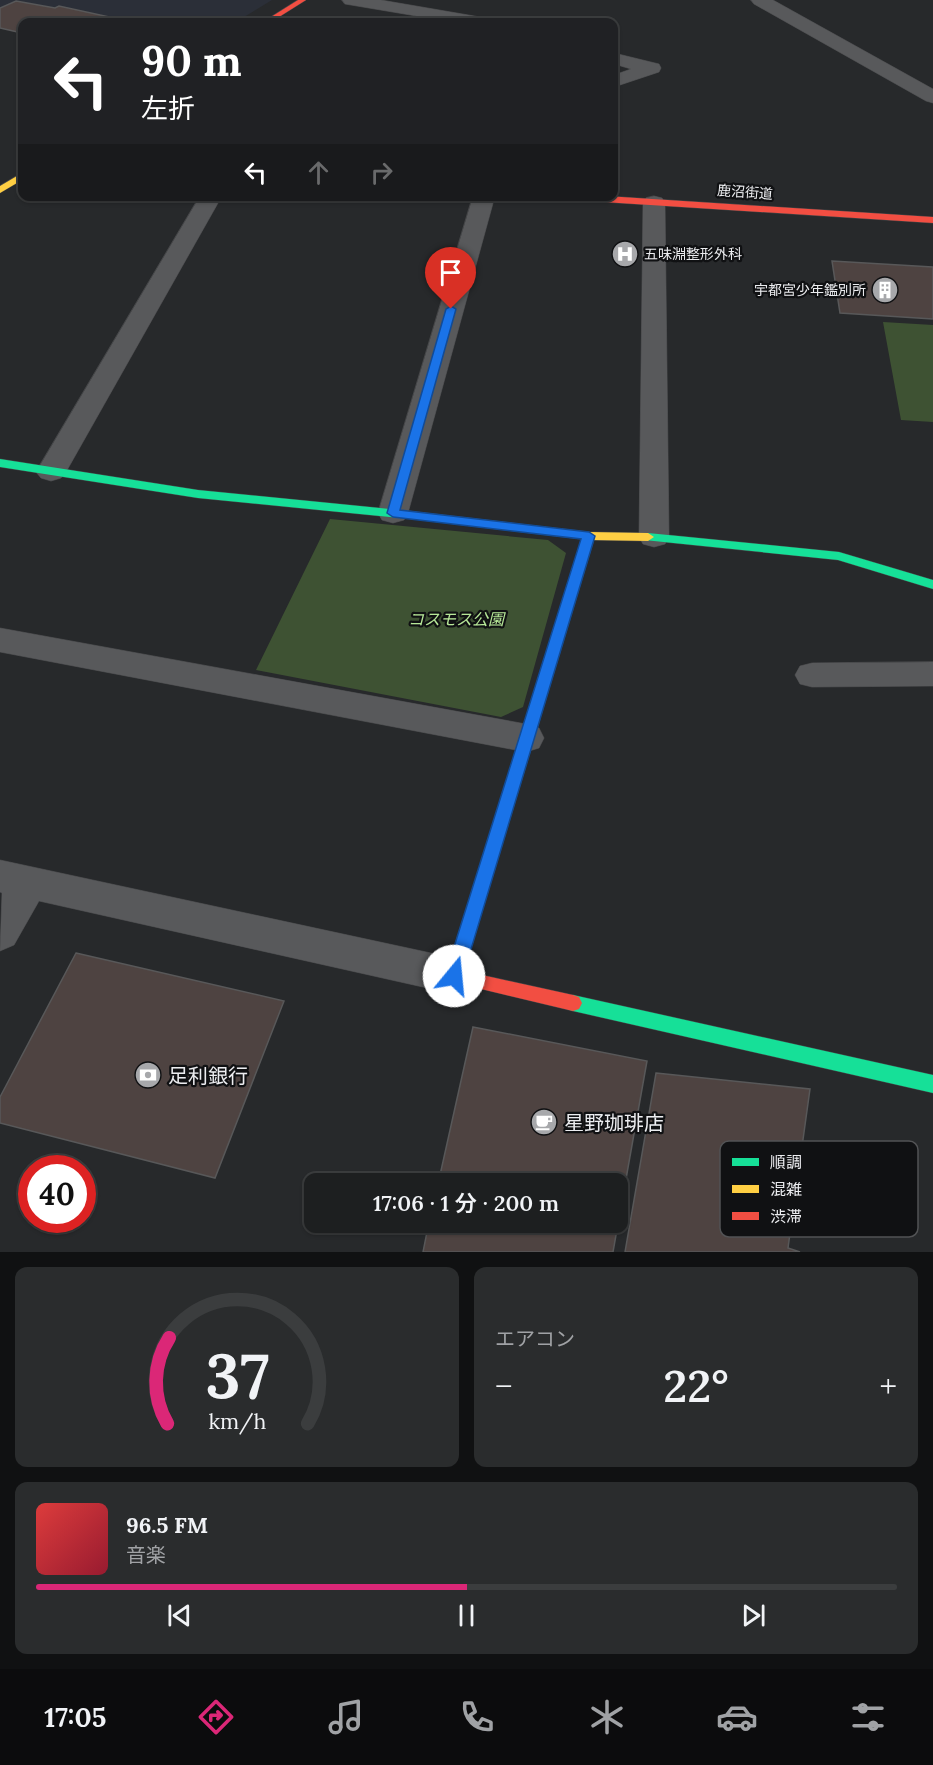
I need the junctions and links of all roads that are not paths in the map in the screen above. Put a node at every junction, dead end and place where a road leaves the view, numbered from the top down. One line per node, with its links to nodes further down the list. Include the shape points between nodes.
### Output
1 (303, 0): 4 (street)
2 (351, 0): 5 (street)
3 (760, 0): 8 (street)
4 (274, 18)
5 (457, 18)
6 (618, 60): 7 (street, via 652,68)
7 (618, 80)
8 (933, 97)
9 (18, 179): 10 (street)
10 (0, 190)
11 (618, 200): 14 (street, 鹿沼街道)
12 (208, 201): 17 (street)
13 (482, 201): 18 (street)
14 (654, 203): 15 (street, 鹿沼街道); 20 (street)
15 (933, 220)
16 (0, 463): 17 (street)
17 (51, 472): 18 (street, via 198,494)
18 (393, 513): 19 (street)
19 (589, 536): 20 (street); 25 (street)
20 (654, 537): 21 (street, via 839,556)
21 (933, 585)
22 (0, 640): 25 (street)
23 (933, 674): 24 (street)
24 (812, 675)
25 (526, 738): 28 (street)
26 (15, 879): 27 (street); 28 (street)
27 (0, 933)
28 (454, 976): 29 (street)
29 (933, 1084)

